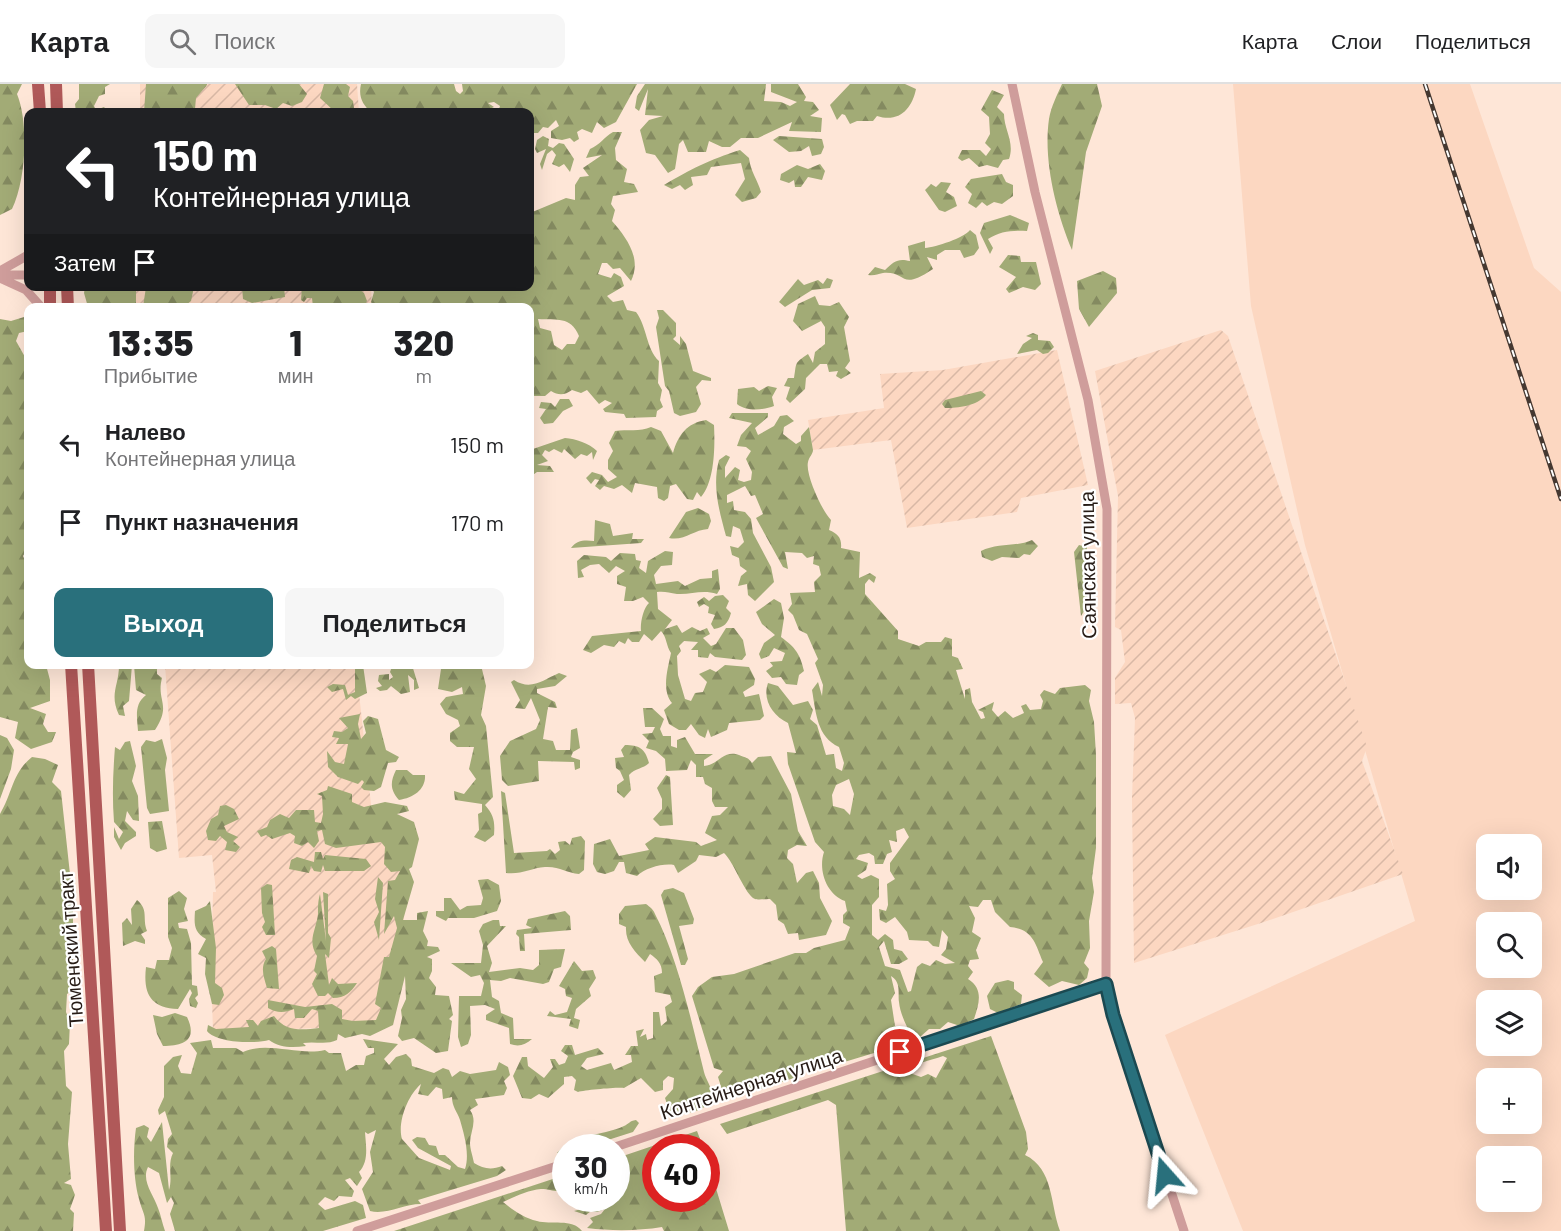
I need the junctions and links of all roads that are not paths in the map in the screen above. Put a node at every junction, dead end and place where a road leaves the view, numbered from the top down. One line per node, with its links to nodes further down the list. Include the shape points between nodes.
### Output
1 (38, 84): 4 (main road)
2 (56, 84): 5 (main road)
3 (1012, 84): 14 (street, Саянская улица, via 1088,400 1107,509)
4 (40, 108)
5 (57, 108)
6 (24, 258): 7 (street)
7 (0, 275): 8 (street); 9 (street)
8 (24, 275)
9 (24, 289)
10 (27, 291): 11 (street)
11 (38, 303)
12 (71, 669): 17 (main road, Тюменский тракт)
13 (88, 669): 18 (main road, Тюменский тракт)
14 (1106, 984): 15 (street, Контейнерная улица); 20 (street, Саянская улица)
15 (630, 1142)
16 (552, 1168): 19 (street)
17 (106, 1231)
18 (120, 1231)
19 (357, 1231)
20 (1184, 1231)

